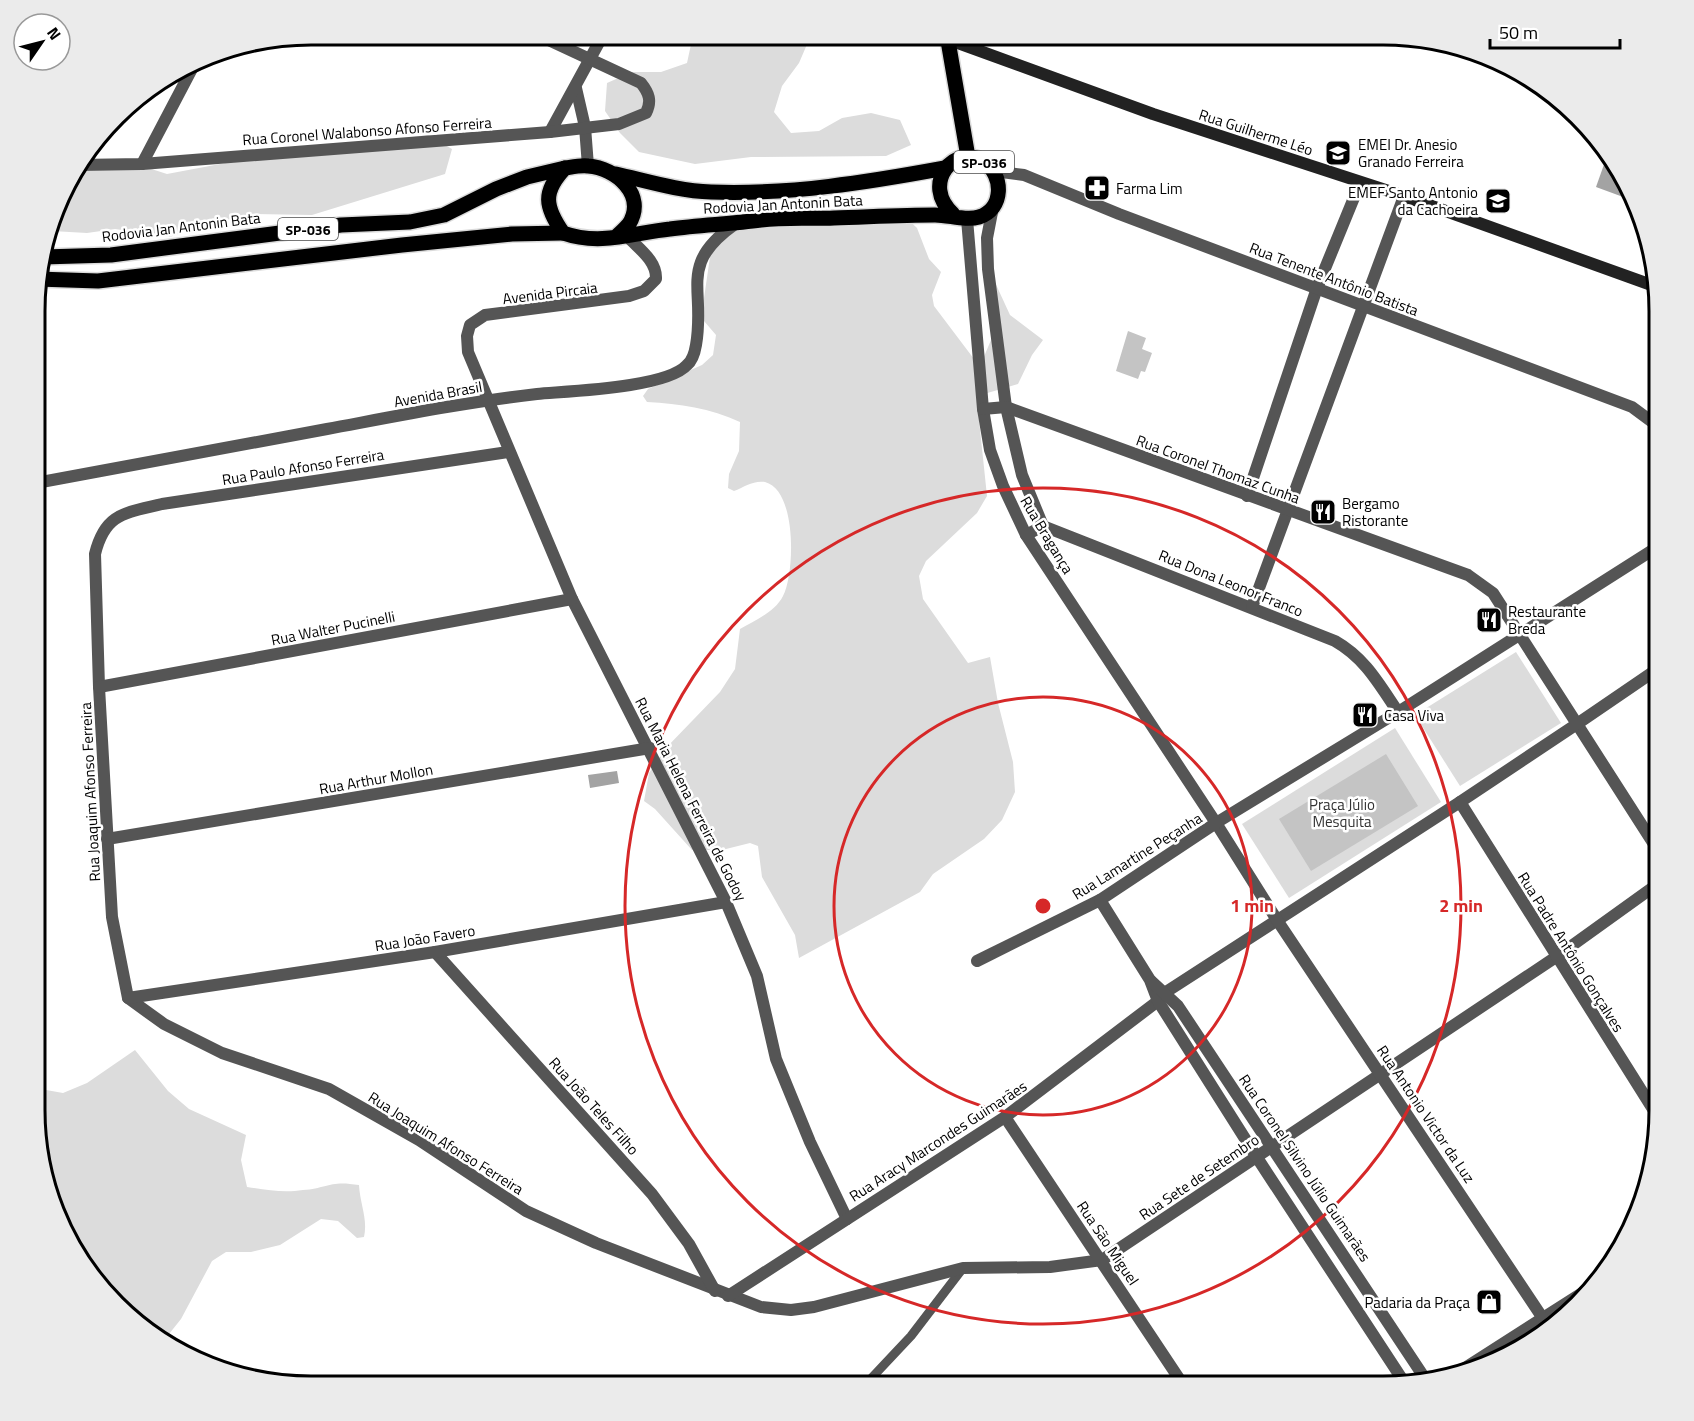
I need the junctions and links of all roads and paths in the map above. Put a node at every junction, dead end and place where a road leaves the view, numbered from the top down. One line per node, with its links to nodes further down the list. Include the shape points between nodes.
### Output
1 (559, 45): 5 (street)
2 (598, 45): 5 (street)
3 (948, 45): 10 (main road, SP-036)
4 (968, 45): 18 (main road, Rua Guilherme Léo / SP-036, via 1153,114)
5 (591, 60): 7 (street); 8 (street, Rua Coronel Walabonso Afonso Ferreira, via 640,83 650,97 650,105 639,118)
6 (189, 74): 11 (street)
7 (576, 88): 8 (street); 9 (street)
8 (585, 127): 9 (street, Rua Coronel Walabonso Afonso Ferreira); 13 (street)
9 (550, 132): 11 (street, Rua Coronel Walabonso Afonso Ferreira)
10 (968, 157): 15 (main road, SP-036); 16 (main road, SP-036, via 983,161)
11 (142, 164): 12 (street, Rua Coronel Walabonso Afonso Ferreira)
12 (89, 165)
13 (588, 166): 14 (main road, SP-036); 17 (main road, SP-036)
14 (565, 168): 23 (main road, via 550,186 548,198); 25 (main road, Rodovia Jan Antonin Bata / SP-036, via 496,189 444,215 410,222 341,225 111,255)
15 (945, 168): 17 (main road, Rodovia Jan Antonin Bata / SP-036, via 870,182 741,192 677,188); 21 (main road, SP-036, via 939,180 939,193 943,206)
16 (994, 171): 20 (main road, SP-036, via 999,196); 28 (street, Rua Tenente Antônio Batista, via 1024,175)
17 (611, 172): 24 (main road, via 626,183 634,204)
18 (1360, 183): 19 (main road, Rua Guilherme Léo / SP-036); 28 (street)
19 (1404, 196): 27 (main road, Rua Guilherme Léo / SP-036); 29 (street)
20 (993, 207): 21 (main road, SP-036, via 982,216); 31 (street, Rua Bragança, via 987,238 988,269)
21 (960, 217): 22 (main road, Rodovia Jan Antonin Bata / SP-036, via 763,220); 32 (street, Rua Bragança)
22 (735, 224): 24 (main road, Rodovia Jan Antonin Bata / SP-036); 30 (street, Avenida Brasil, via 712,243 700,262 696,290 698,331 688,365 670,375 629,385)
23 (562, 233): 24 (main road, SP-036, via 597,240); 26 (main road, SP-036, via 402,244 98,282)
24 (622, 237): 30 (street, Avenida Pircaia, via 657,272 657,279 644,291 599,302 485,315 470,325 468,352)
25 (51, 257)
26 (47, 279)
27 (1647, 284)
28 (1317, 288): 29 (street, Rua Tenente Antônio Batista); 36 (street)
29 (1361, 306): 33 (street, Rua Tenente Antônio Batista, via 1632,407); 37 (street)
30 (486, 400): 34 (street, Rua Maria Helena Ferreira de Godoy); 35 (street, Avenida Brasil)
31 (1006, 407): 32 (street, Rua Coronel Thomaz Cunha); 36 (street, Rua Coronel Thomaz Cunha); 39 (street, Rua Bragança, via 1022,475)
32 (983, 409): 40 (street, Rua Bragança, via 999,477)
33 (1649, 420)
34 (508, 452): 38 (street, Rua Paulo Afonso Ferreira, via 162,504 114,518); 42 (street, Rua Maria Helena Ferreira de Godoy)
35 (45, 481)
36 (1247, 496): 37 (street, Rua Coronel Thomaz Cunha)
37 (1289, 509): 43 (street); 44 (street, Rua Coronel Thomaz Cunha, via 1468,575 1493,593)
38 (106, 526): 46 (street, Rua Joaquim Afonso Ferreira, via 95,554)
39 (1043, 526): 40 (street); 43 (street, Rua Dona Leonor Franco)
40 (1026, 535): 51 (street, Rua Bragança)
41 (1649, 552): 44 (street)
42 (572, 599): 46 (street, Rua Walter Pucinelli); 49 (street, Rua Maria Helena Ferreira de Godoy)
43 (1252, 607): 47 (street, Rua Dona Leonor Franco, via 1354,652)
44 (1521, 633): 47 (street); 48 (street, Rua Coronel Thomaz Cunha)
45 (1649, 675): 48 (street)
46 (99, 687): 53 (street, Rua Joaquim Afonso Ferreira)
47 (1398, 712): 51 (street)
48 (1576, 724): 50 (street); 52 (street, Rua Coronel Thomaz Cunha)
49 (650, 748): 53 (street, Rua Arthur Mollon); 56 (street, Rua Maria Helena Ferreira de Godoy)
50 (1460, 802): 57 (street); 59 (street, Rua Padre Antônio Gonçalves)
51 (1216, 823): 55 (street, Rua Lamartine Peçanha); 57 (street)
52 (1649, 837)
53 (107, 839): 62 (street, Rua Joaquim Afonso Ferreira, via 112,917)
54 (1649, 890): 59 (street, Rua Sete de Setembro)
55 (1100, 900): 60 (street, Rua Lamartine Peçanha); 61 (street, Rua Coronel Silvino Júlio Guimarães)
56 (726, 902): 58 (street, Rua João Favero); 68 (street, Rua Maria Helena Ferreira de Godoy, via 757,976 776,1059)
57 (1277, 920): 61 (street, Rua Aracy Marcondes Guimarães); 63 (street, Rua Antonio Victor da Luz)
58 (435, 952): 62 (street, Rua João Favero); 71 (street, Rua João Teles Filho, via 652,1194 690,1244)
59 (1556, 957): 63 (street, Rua Sete de Setembro); 64 (street, Rua Padre Antônio Gonçalves)
60 (977, 961)
61 (1162, 997): 65 (street, Rua Aracy Marcondes Guimarães); 66 (street, Rua Coronel Silvino Júlio Guimarães); 67 (street, Rua Coronel Silvino Júlio Guimarães)
62 (128, 998): 71 (street, Rua Joaquim Afonso Ferreira, via 164,1024 213,1049 329,1089 419,1140 526,1211)
63 (1381, 1073): 66 (street, Rua Sete de Setembro); 73 (street, Rua Antonio Victor da Luz)
64 (1649, 1103)
65 (1005, 1117): 68 (street, Rua Aracy Marcondes Guimarães); 69 (street, Rua São Miguel)
66 (1273, 1145): 67 (street, Rua Sete de Setembro); 76 (street, Rua Coronel Silvino Júlio Guimarães)
67 (1256, 1156): 69 (street, Rua Sete de Setembro); 77 (street, Rua Coronel Silvino Júlio Guimarães)
68 (847, 1219): 72 (street, Rua Aracy Marcondes Guimarães)
69 (1102, 1260): 70 (street, Rua Sete de Setembro, via 1050,1267); 79 (street, Rua São Miguel)
70 (963, 1268): 72 (street, Rua Sete de Setembro, via 790,1310 761,1307); 78 (lane, via 911,1336)
71 (715, 1291): 72 (street, Rua Joaquim Afonso Ferreira)
72 (728, 1296)
73 (1545, 1321)
74 (1534, 1329): 75 (street)
75 (1492, 1353)
76 (1422, 1373)
77 (1399, 1375)
78 (873, 1376)
79 (1177, 1376)

